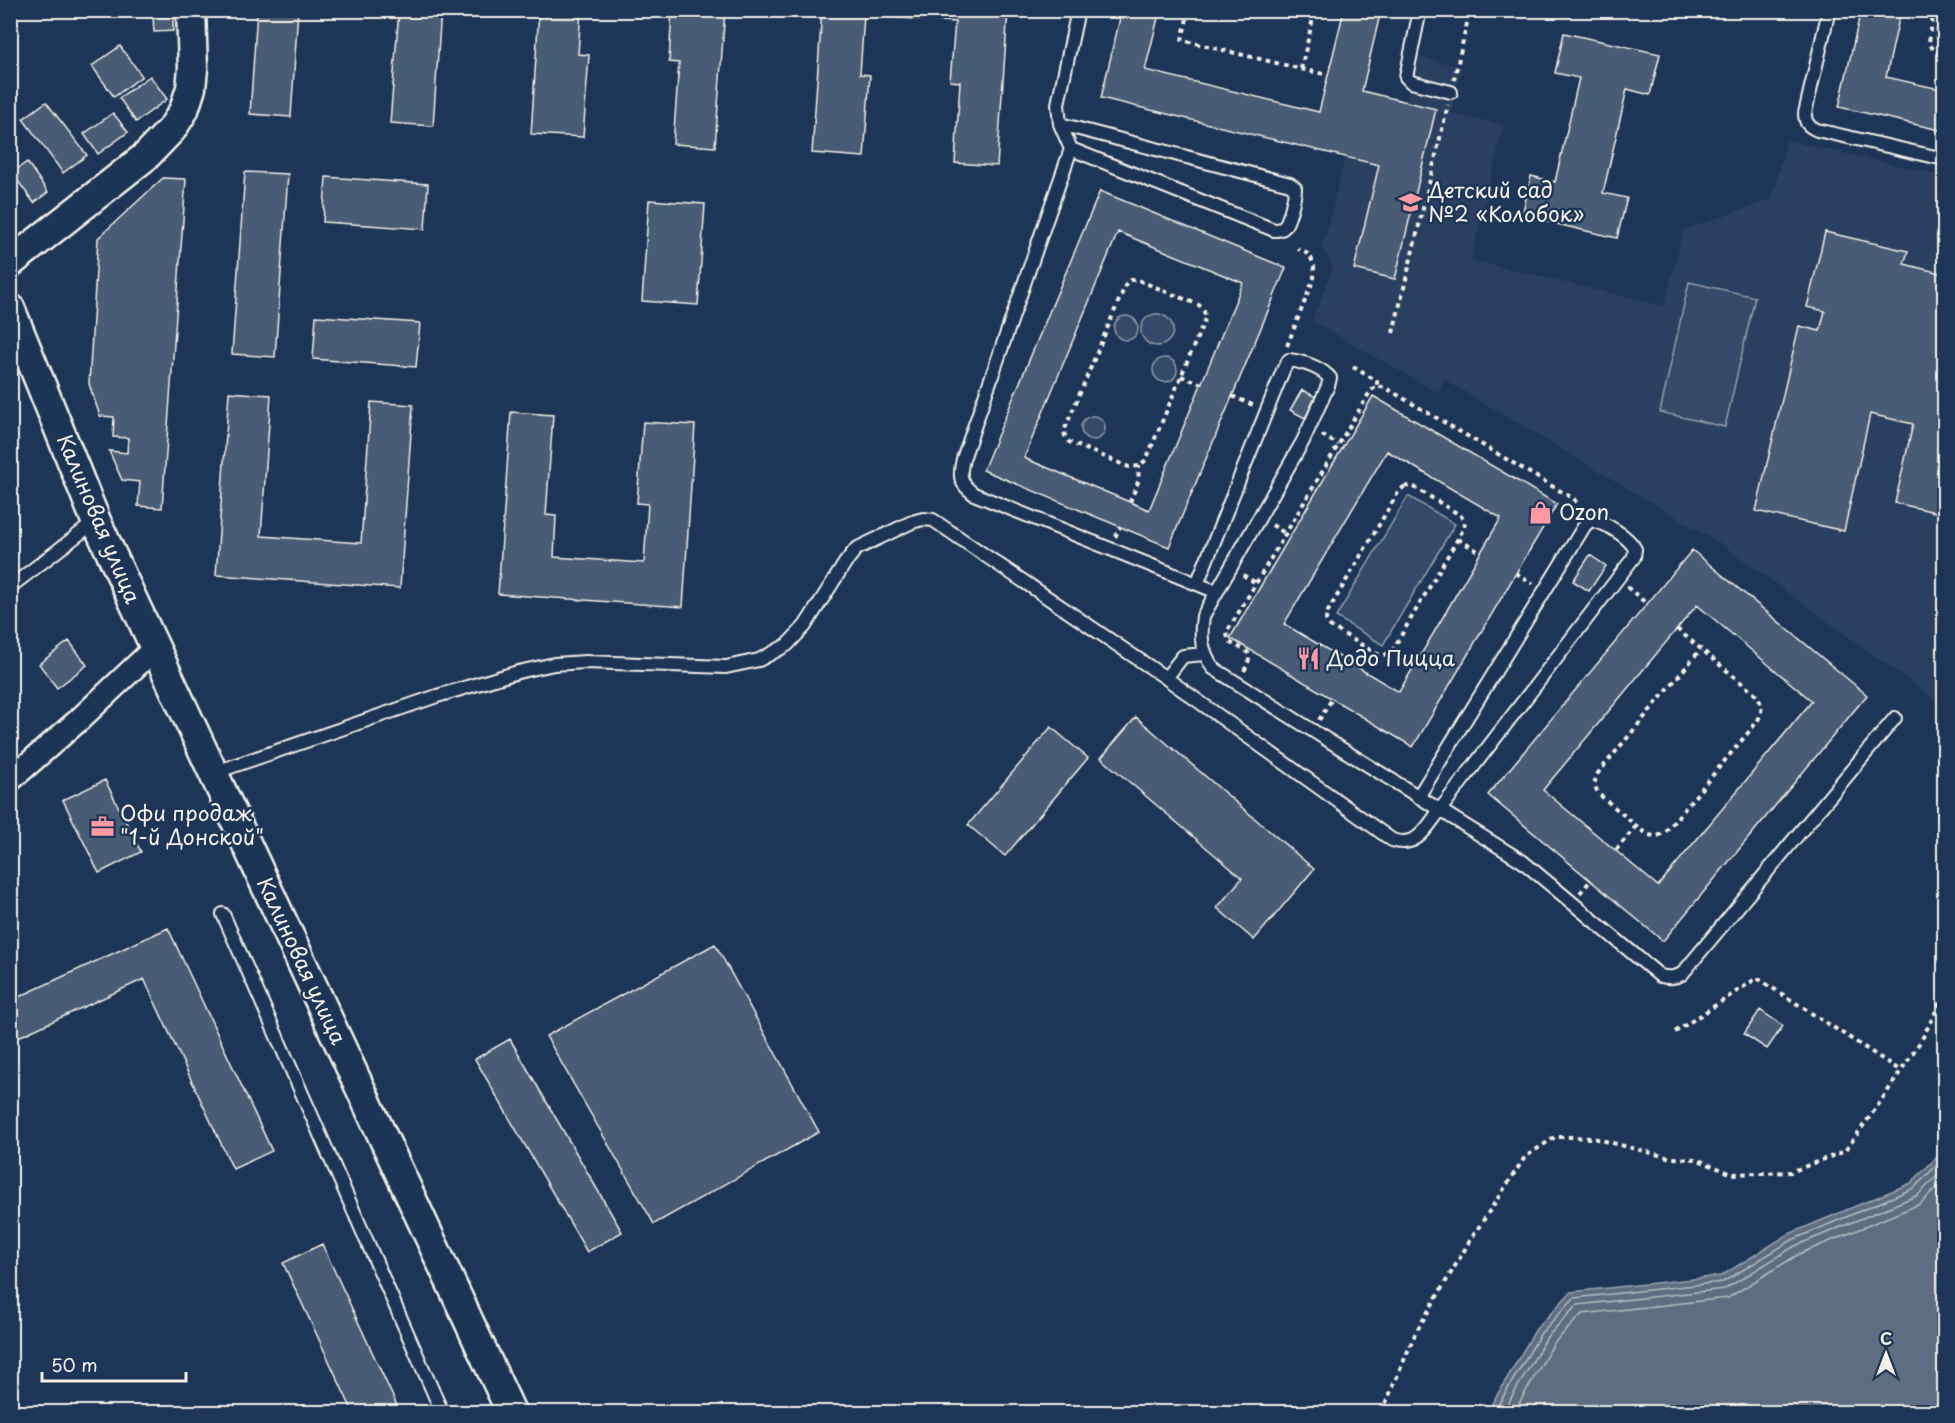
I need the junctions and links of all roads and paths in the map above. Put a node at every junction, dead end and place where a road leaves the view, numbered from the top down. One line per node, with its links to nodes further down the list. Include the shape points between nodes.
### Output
1 (191, 10): 21 (street, via 191,88 172,129 146,156)
2 (1078, 10): 17 (lane, via 1058,104)
3 (1189, 10): 14 (path, via 1182,40)
4 (1315, 10): 14 (path)
5 (1420, 10): 16 (lane, via 1406,77 1411,82)
6 (1437, 10): 7 (lane)
7 (1451, 10)
8 (1470, 10): 16 (path)
9 (1829, 10): 19 (lane, via 1805,113 1809,126)
10 (1922, 10): 12 (path)
11 (1941, 10): 12 (path)
12 (1934, 12): 13 (path, via 1929,42 1934,51)
13 (1944, 55)
14 (1301, 69): 15 (path)
15 (1328, 75)
16 (1451, 92): 23 (path)
17 (1060, 124): 18 (lane); 18 (lane, via 1290,184 1295,195 1286,226 1274,230)
18 (1071, 149): 45 (lane, via 963,459 961,480 974,494)
19 (1944, 159)
20 (1298, 249): 24 (path, via 1310,255 1314,278 1285,350)
21 (10, 263)
22 (10, 308): 36 (street, Калиновая улица)
23 (1393, 333)
24 (1289, 360): 30 (lane); 48 (lane, via 1324,372 1330,378 1328,386 1303,441)
25 (1353, 366): 28 (path, via 1377,381)
26 (1181, 375): 27 (path); 33 (path, via 1146,460); 33 (path, via 1204,319 1204,310 1138,280 1130,280 1064,430 1069,442 1129,467)
27 (1202, 384)
28 (1377, 386): 32 (path); 35 (path)
29 (1232, 396): 30 (path)
30 (1266, 411): 45 (lane)
31 (1321, 435): 32 (path)
32 (1338, 445): 38 (path)
33 (1139, 466): 34 (path)
34 (1130, 502)
35 (1577, 504)
36 (96, 521): 47 (lane); 52 (street, Калиновая улица)
37 (1272, 525): 38 (path)
38 (1286, 534): 44 (path)
39 (1458, 539): 40 (path); 51 (path, via 1392,651 1377,654); 51 (path, via 1465,521 1460,514 1414,488 1405,486 1399,491 1327,613 1330,626)
40 (1481, 553)
41 (1516, 573): 46 (path)
42 (1243, 575): 44 (path)
43 (1617, 579): 49 (path); 63 (lane, via 1634,557 1635,549 1601,522 1591,520); 64 (lane)
44 (1256, 583): 56 (path, via 1227,632 1229,641 1251,656)
45 (1197, 584): 48 (lane)
46 (1534, 584)
47 (10, 588)
48 (1217, 592): 54 (lane, via 1203,616)
49 (1647, 604)
50 (1677, 629): 53 (path)
51 (1363, 645): 55 (path)
52 (155, 648): 61 (street, Калиновая улица); 62 (street)
53 (1701, 649): 65 (path, via 1594,781 1600,795); 65 (path, via 1756,695 1762,704 1762,714 1661,836 1653,837)
54 (1204, 654): 57 (lane, via 1183,656); 60 (lane, via 1213,668)
55 (1352, 664)
56 (1243, 672)
57 (1166, 678): 61 (lane, via 942,525 923,519 856,549 805,626 787,645 759,660 726,667 554,663 437,696); 64 (lane, via 1392,840 1412,842 1420,837)
58 (1332, 699): 60 (path)
59 (1895, 718): 64 (lane, via 1682,974 1675,977 1660,976 1522,861)
60 (1313, 731): 63 (lane)
61 (213, 773): 72 (street, Калиновая улица)
62 (10, 780)
63 (1418, 797): 64 (lane)
64 (1440, 810)
65 (1636, 826): 66 (path)
66 (1616, 850)
67 (223, 914): 71 (lane)
68 (1944, 995): 70 (path)
69 (1675, 1032): 70 (path, via 1757,978)
70 (1901, 1071): 73 (path, via 1845,1151 1791,1172 1732,1174 1696,1159 1671,1158 1593,1138 1555,1137 1525,1157 1471,1239 1416,1332)
71 (442, 1413)
72 (511, 1413)
73 (1382, 1413)

